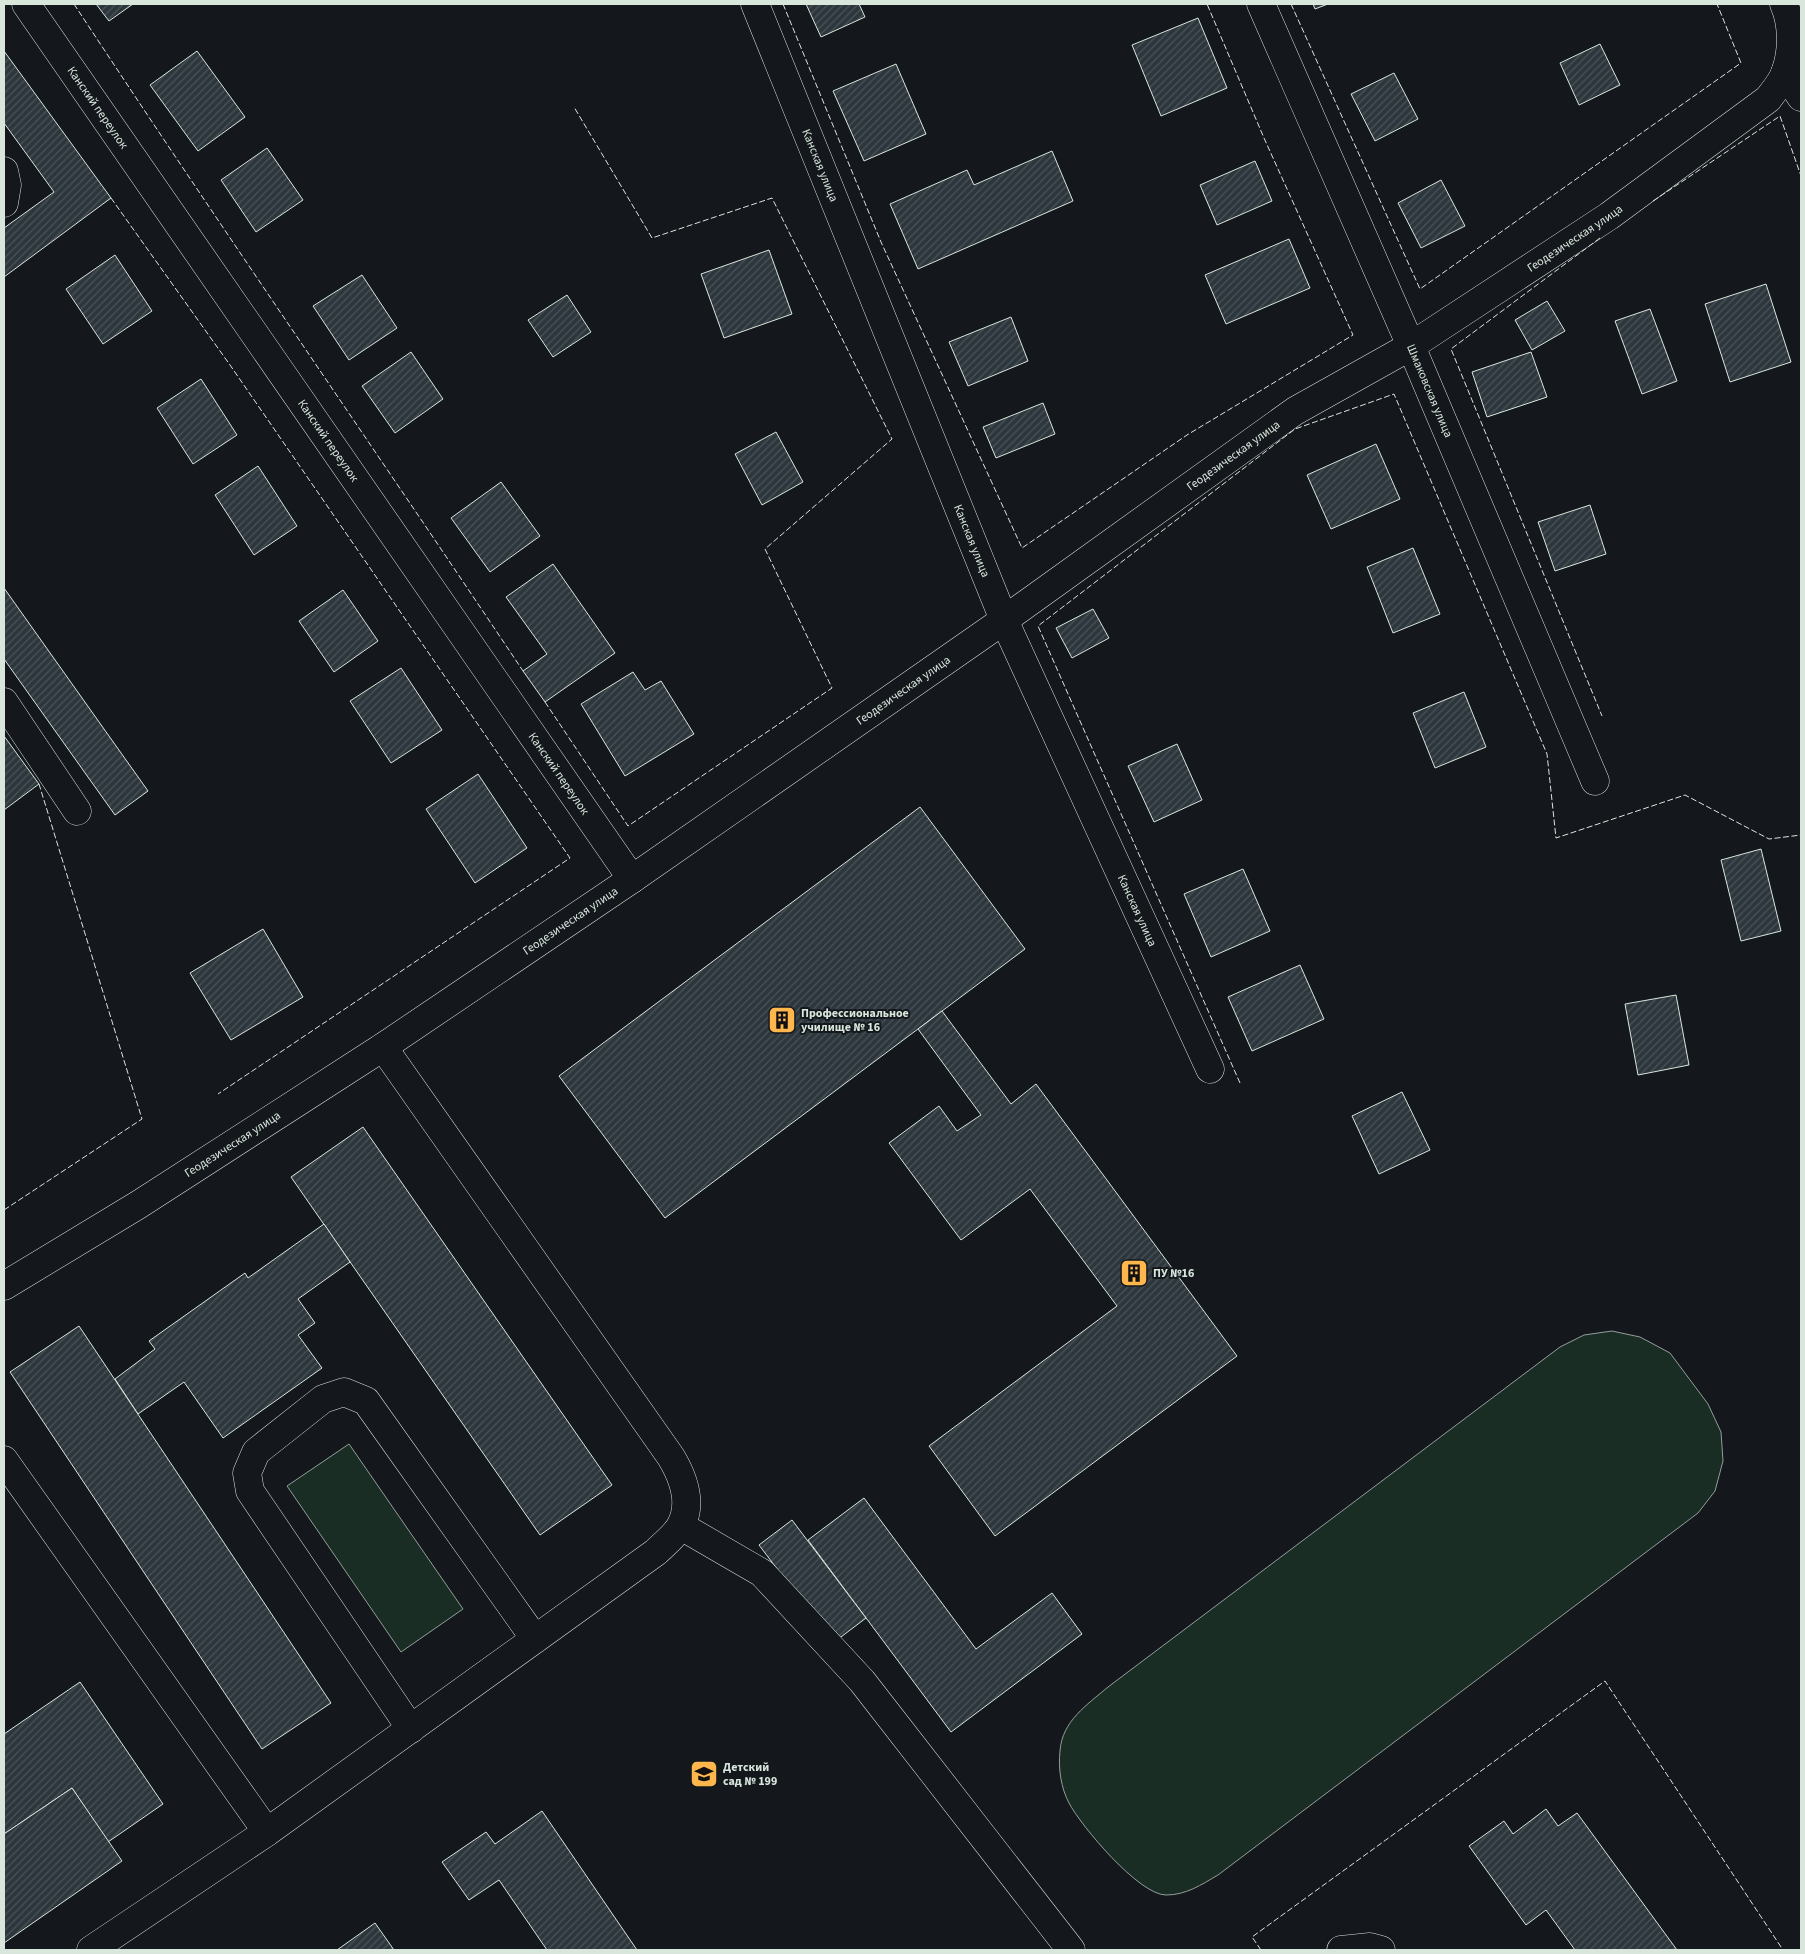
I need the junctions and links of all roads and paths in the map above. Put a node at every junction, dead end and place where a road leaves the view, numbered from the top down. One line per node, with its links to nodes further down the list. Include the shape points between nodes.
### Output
1 (26, 4): 14 (street, Канский переулок)
2 (755, 4): 10 (street, Канская улица)
3 (1260, 4): 9 (street, Шмаковская улица)
4 (1784, 4): 5 (street, via 1790,16 1790,48)
5 (1785, 73): 6 (street); 9 (street, Геодезическая улица, via 1768,99 1609,216)
6 (1801, 97)
7 (4, 171): 8 (street, via 7,185)
8 (4, 203)
9 (1411, 346): 10 (street, Геодезическая улица, via 1295,411); 12 (street, Шмаковская улица)
10 (1004, 620): 14 (street, Геодезическая улица); 16 (street, Канская улица)
11 (4, 702): 13 (street)
12 (1594, 781)
13 (77, 811)
14 (632, 878): 15 (street, Геодезическая улица)
15 (383, 1047): 17 (street, Геодезическая улица, via 138,1205); 19 (street, via 682,1475 686,1495)
16 (1210, 1069)
17 (4, 1286)
18 (4, 1460): 22 (street)
19 (681, 1526): 20 (street, via 656,1552); 24 (street, via 762,1573 862,1681)
20 (535, 1639): 21 (street); 21 (street, via 366,1401 344,1392 323,1399 256,1452 247,1473 250,1491)
21 (410, 1729): 22 (street)
22 (267, 1832): 23 (street)
23 (92, 1950)
24 (1071, 1950)
25 (1341, 1950): 26 (street, via 1370,1947)
26 (1381, 1950)

